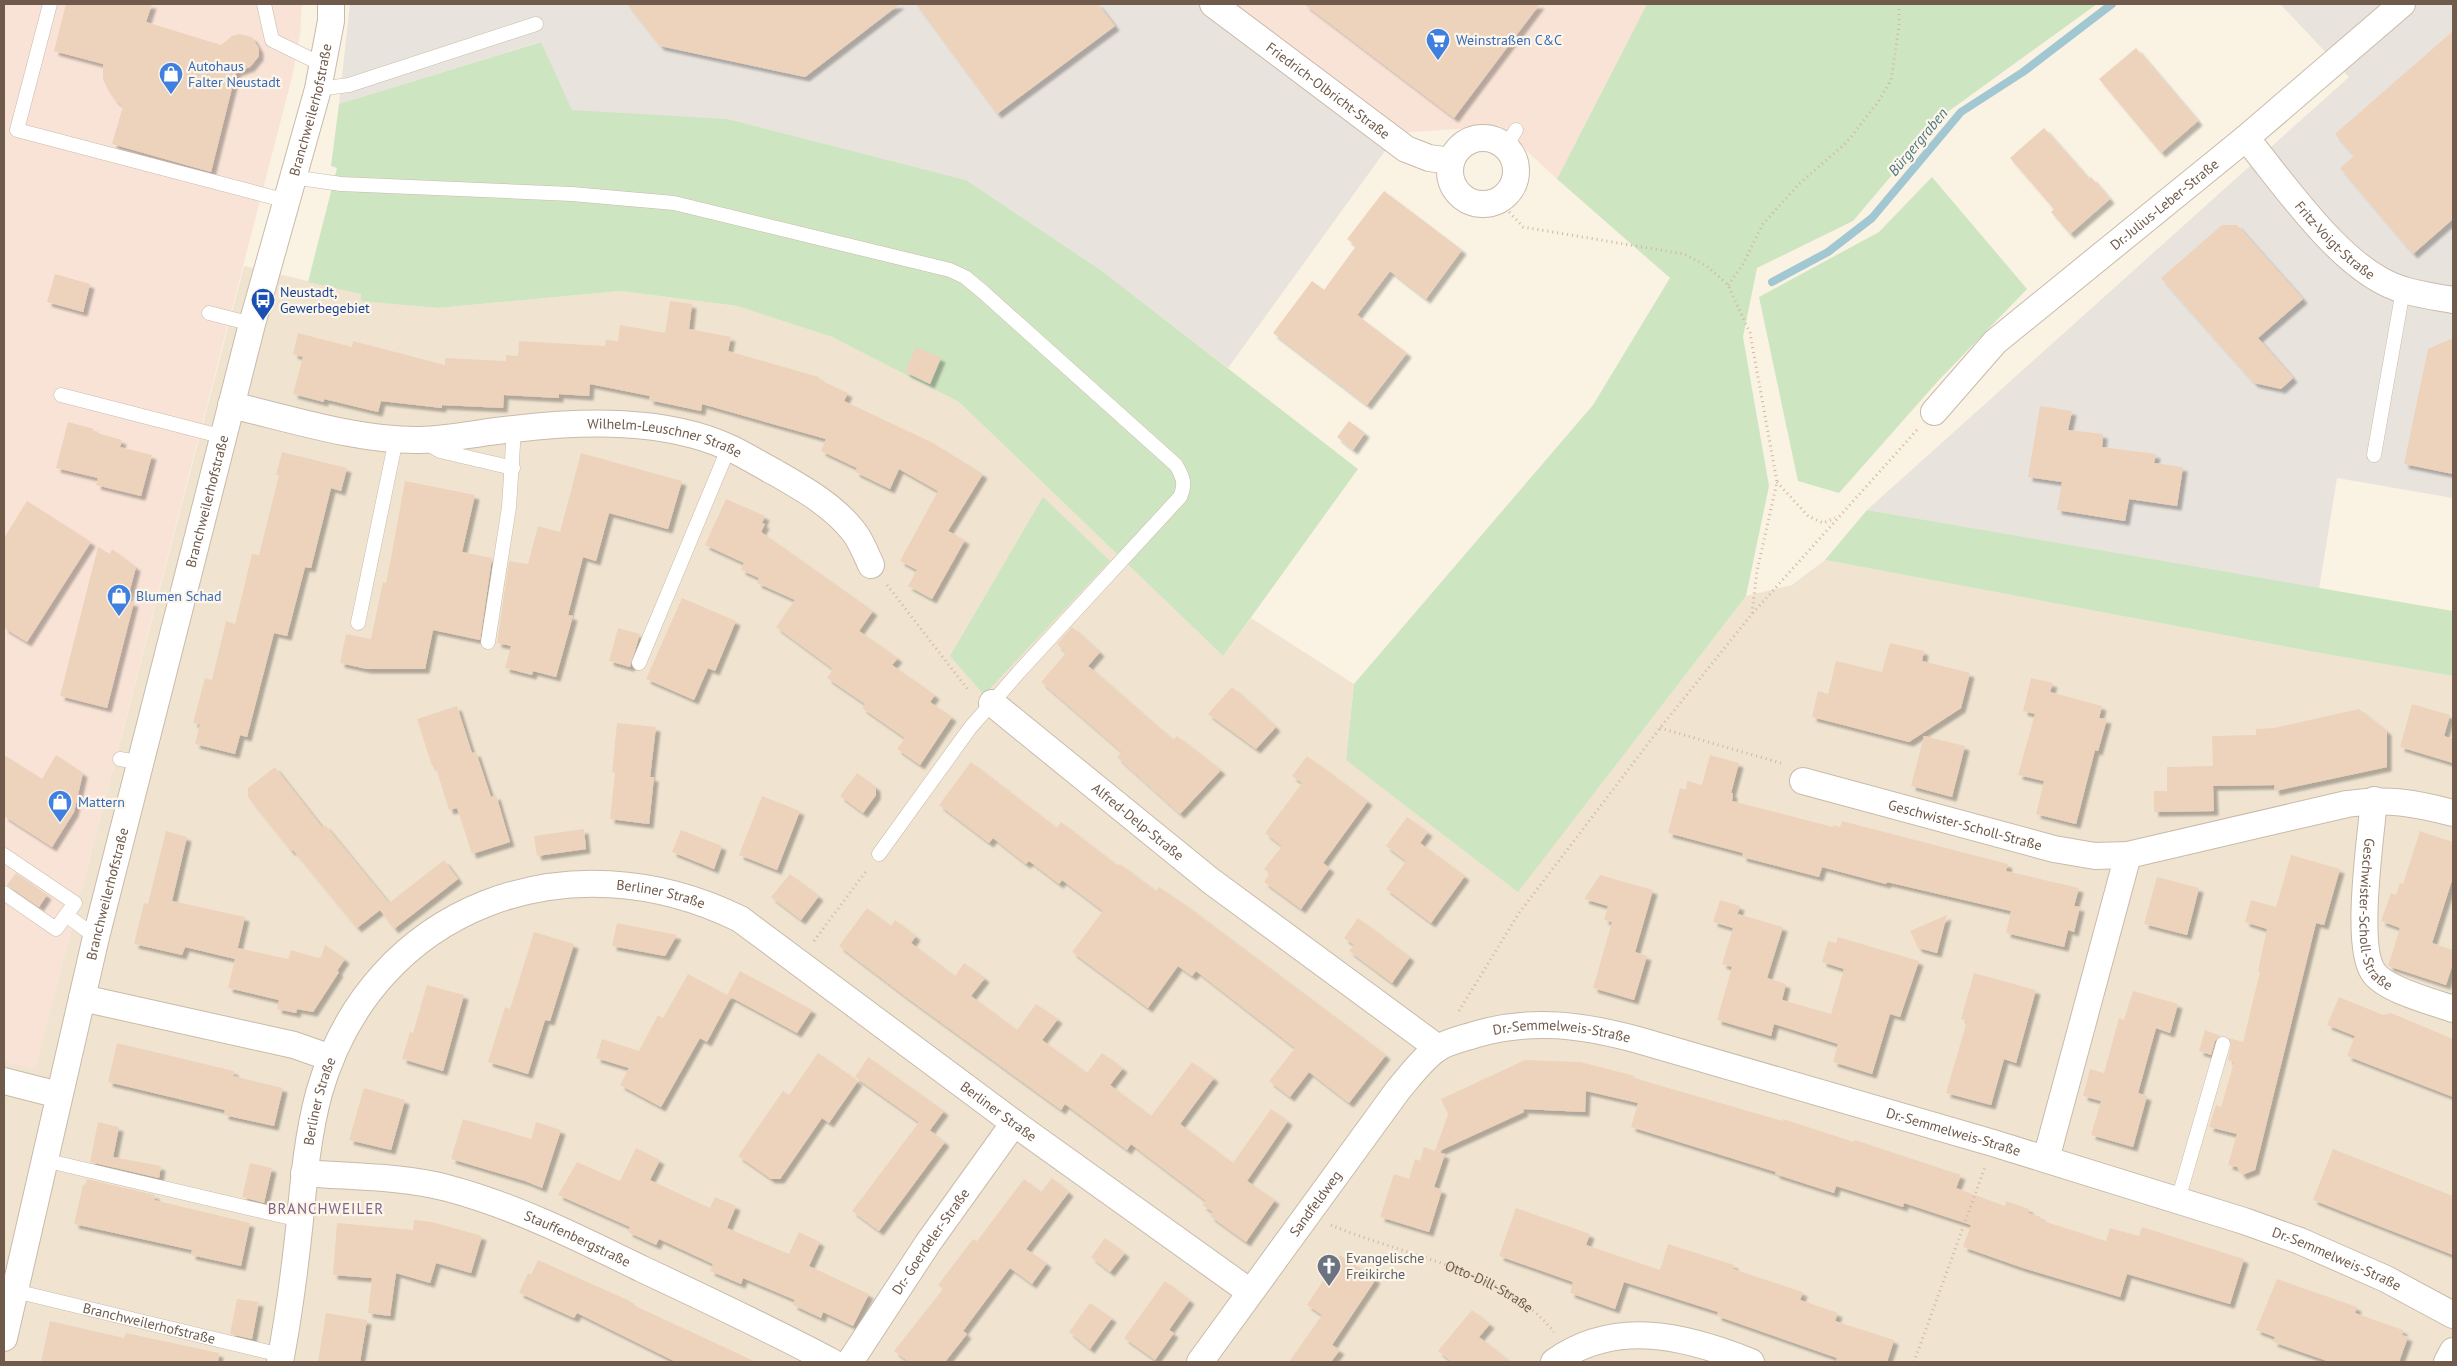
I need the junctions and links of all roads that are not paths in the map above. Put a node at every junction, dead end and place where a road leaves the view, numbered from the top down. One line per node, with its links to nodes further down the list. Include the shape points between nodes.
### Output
1 (50, 4): 10 (lane, via 17,130)
2 (264, 4): 7 (lane, via 272,40)
3 (331, 4): 7 (street, Branchweilerhofstraße, via 331,21)
4 (1213, 4): 9 (street, Friedrich-Olbricht-Straße, via 1406,149 1429,158)
5 (2398, 5): 8 (street, Dr.-Julius-Leber-Straße)
6 (536, 24): 7 (lane, via 349,85)
7 (320, 77): 10 (street, Branchweilerhofstraße)
8 (2246, 138): 11 (street, Fritz-Voigt-Straße, via 2348,259 2371,275); 17 (street, Dr.-Julius-Leber-Straße, via 1995,342)
9 (1451, 161): 9 (street, via 1461,147 1475,139 1511,138 1517,176 1508,195 1499,202 1477,205 1466,201 1452,183)
10 (289, 189): 14 (street, Branchweilerhofstraße); 28 (lane, via 341,184 572,194 674,203 950,270 965,277 1176,465 1184,483 1180,497)
11 (2403, 290): 12 (street, Fritz-Voigt-Straße); 22 (lane)
12 (2453, 300)
13 (208, 313): 14 (lane)
14 (252, 324): 16 (street, Branchweilerhofstraße)
15 (61, 395): 19 (lane)
16 (231, 405): 19 (street, Branchweilerhofstraße); 20 (street, Wilhelm-Leuschner Straße, via 334,429)
17 (1934, 412)
18 (514, 428): 20 (street, Wilhelm-Leuschner Straße); 21 (street, Wilhelm-Leuschner Straße, via 628,425 692,436); 23 (lane)
19 (224, 437): 37 (street, Branchweilerhofstraße, via 131,761)
20 (408, 439): 23 (lane, via 440,451); 25 (lane)
21 (729, 447): 24 (street, Wilhelm-Leuschner Straße, via 818,498 855,533); 27 (lane)
22 (2374, 456)
23 (513, 468): 26 (lane)
24 (871, 565)
25 (358, 623)
26 (488, 642)
27 (639, 663)
28 (989, 706): 32 (lane); 41 (street, Alfred-Delp-Straße, via 1211,881)
29 (1804, 781): 34 (street, Geschwister-Scholl-Straße, via 2076,854)
30 (2374, 800): 31 (street, Geschwister-Scholl-Straße, via 2404,801); 34 (street, Geschwister-Scholl-Straße); 39 (street, Geschwister-Scholl-Straße, via 2363,935 2366,960 2374,974 2388,984)
31 (2453, 813)
32 (879, 854)
33 (4, 855): 36 (lane, via 75,903)
34 (2128, 855): 46 (street)
35 (4, 893): 36 (lane, via 56,929)
36 (66, 914): 37 (lane)
37 (96, 937): 38 (street, Branchweilerhofstraße)
38 (82, 998): 42 (street, via 294,1045); 44 (street, Branchweilerhofstraße)
39 (2453, 1010)
40 (2223, 1044): 49 (lane)
41 (1438, 1048): 46 (street, Dr.-Semmelweis-Straße, via 1492,1030 1525,1025 1566,1024 1594,1028); 52 (street, Sandfeldweg, via 1398,1090)
42 (331, 1058): 45 (street, Berliner Straße, via 366,994 407,951 432,932 478,907 515,894 578,883 611,883 678,895 711,905 740,919); 48 (street, Berliner Straße, via 319,1094)
43 (4, 1081): 44 (street)
44 (59, 1095): 47 (street, Branchweilerhofstraße)
45 (1014, 1123): 52 (street, Berliner Straße); 59 (street, Dr.- Goerdeler-Straße, via 933,1236)
46 (2046, 1158): 49 (street, Dr.-Semmelweis-Straße)
47 (44, 1160): 50 (lane); 51 (street, Branchweilerhofstraße)
48 (304, 1173): 50 (street, Berliner Straße); 58 (street, Stauffenbergstraße, via 407,1181 479,1197 566,1232)
49 (2178, 1200): 53 (street, Dr.-Semmelweis-Straße, via 2300,1241 2386,1279)
50 (300, 1220): 57 (street, Berliner Straße)
51 (15, 1291): 54 (street, Branchweilerhofstraße); 57 (lane, Branchweilerhofstraße)
52 (1250, 1292): 60 (street, Sandfeldweg)
53 (2453, 1315)
54 (4, 1338)
55 (2453, 1351): 62 (street)
56 (1562, 1357): 61 (street, via 1588,1343 1646,1334 1697,1342)
57 (281, 1359)
58 (832, 1362)
59 (850, 1362)
60 (1200, 1362)
61 (1751, 1362)
62 (2448, 1362)

